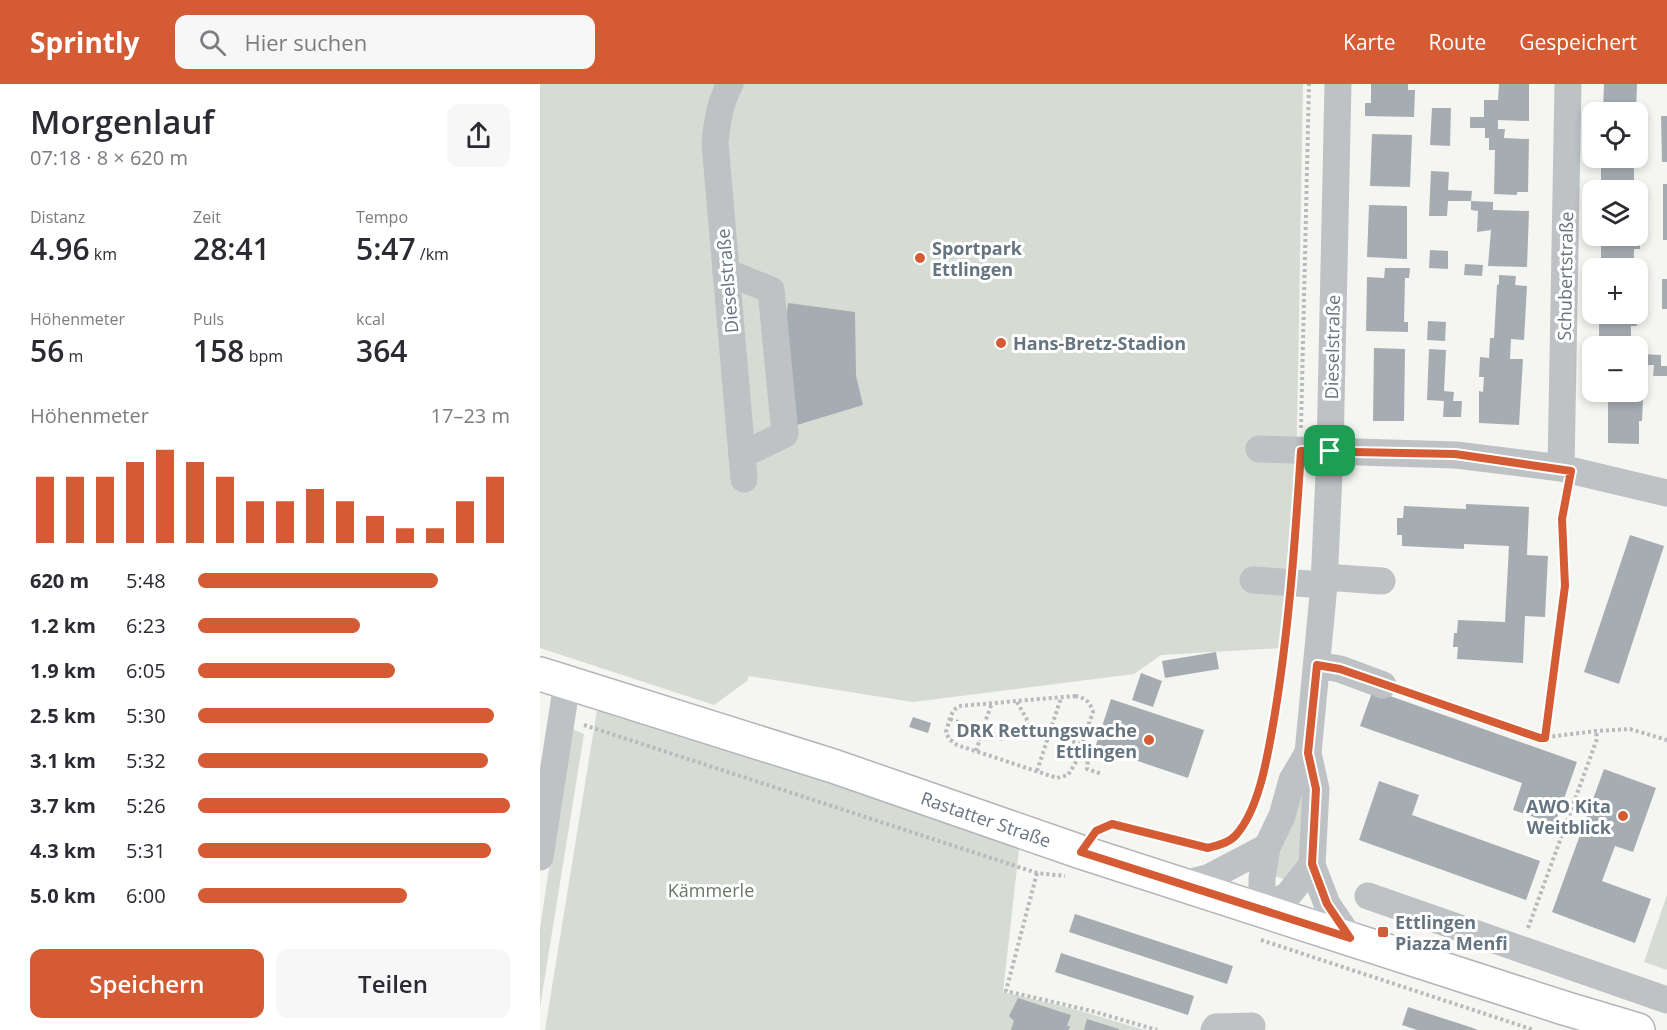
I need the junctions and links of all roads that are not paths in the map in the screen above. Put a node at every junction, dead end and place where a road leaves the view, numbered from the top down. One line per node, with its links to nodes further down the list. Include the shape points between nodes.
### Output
1 (730, 84): 4 (street, Dieselstraße, via 718,119 715,143)
2 (1338, 84): 6 (street, Dieselstraße)
3 (1568, 84): 7 (street, Schubertstraße)
4 (726, 272): 4 (street, Dieselstraße, via 743,467 785,434 771,290)
5 (1259, 449): 6 (street)
6 (1330, 451): 7 (street, via 1455,454); 10 (street, Dieselstraße)
7 (1566, 469): 8 (street)
8 (1667, 494)
9 (1253, 580): 10 (street)
10 (1323, 581): 11 (street); 12 (street, Dieselstraße)
11 (1382, 581)
12 (1317, 665): 14 (street); 15 (street, Dieselstraße)
13 (554, 678): 17 (street, via 561,717); 19 (main road, Rastatter Straße, via 833,766)
14 (1383, 685)
15 (1308, 753): 16 (street, Dieselstraße, via 1292,780 1282,816); 18 (street, Dieselstraße, via 1316,789)
16 (1267, 847): 19 (street, via 1208,878); 21 (street, Dieselstraße)
17 (540, 857)
18 (1312, 864): 21 (street); 22 (street, Dieselstraße, via 1327,904)
19 (1183, 884): 21 (main road, Rastatter Straße)
20 (1368, 896): 23 (street)
21 (1261, 925): 22 (main road, Rastatter Straße)
22 (1350, 938): 25 (main road, Rastatter Straße)
23 (1655, 996): 25 (street)
24 (1252, 1026): 26 (street)
25 (1636, 1029)
26 (1214, 1030)

